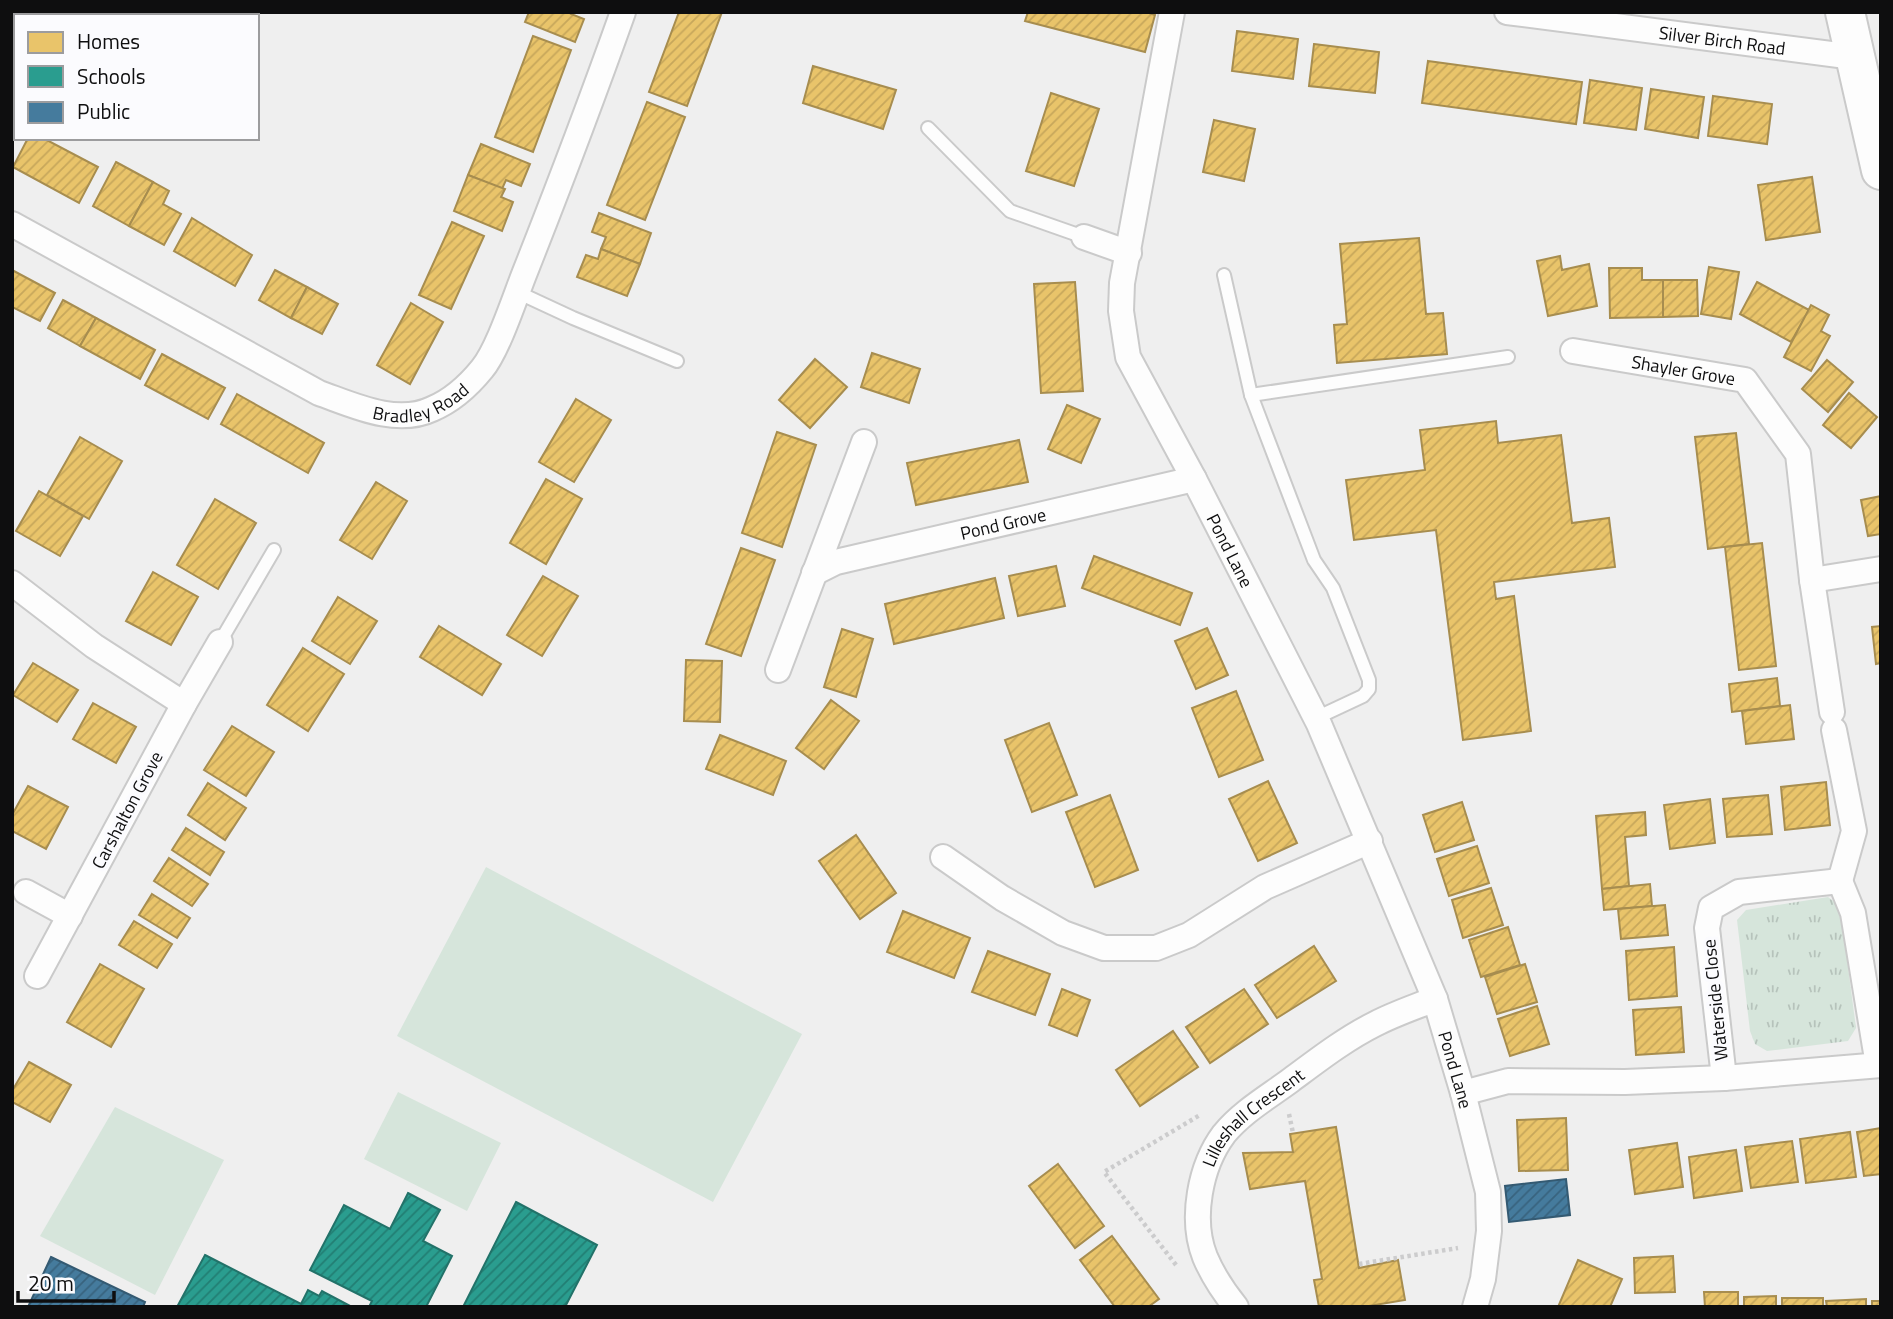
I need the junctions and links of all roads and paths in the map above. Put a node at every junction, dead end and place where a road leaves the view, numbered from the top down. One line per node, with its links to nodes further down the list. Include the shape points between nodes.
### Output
1 (623, 12): 12 (street, Bradley Road)
2 (1172, 12): 10 (street, Pond Lane)
3 (1507, 12): 5 (street, Silver Birch Road)
4 (1844, 12): 5 (highway)
5 (1854, 57): 7 (highway)
6 (928, 128): 9 (lane, via 1010,211)
7 (1881, 170)
8 (12, 224): 12 (street, Bradley Road, via 319,393 373,412 404,415 431,410 458,393 484,368)
9 (1084, 237): 10 (street)
10 (1129, 253): 18 (street, Pond Lane, via 1121,311 1128,356)
11 (1224, 275): 16 (lane)
12 (517, 292): 15 (lane)
13 (1573, 351): 22 (street, Shayler Grove, via 1745,380 1798,454)
14 (1508, 357): 16 (lane)
15 (677, 361)
16 (1251, 395): 27 (lane, via 1314,560 1333,588 1369,680 1369,690 1363,696)
17 (864, 442): 21 (street)
18 (1194, 479): 21 (street, Pond Grove, via 836,562); 27 (street, Pond Lane)
19 (274, 550): 24 (lane)
20 (1881, 569): 22 (street)
21 (814, 573): 25 (street)
22 (1812, 580): 30 (street, Shayler Grove, via 1854,831)
23 (12, 583): 26 (street, via 94,646)
24 (220, 642): 26 (street, Carshalton Grove)
25 (778, 670)
26 (184, 704): 32 (street, Carshalton Grove)
27 (1316, 718): 28 (street, Pond Lane)
28 (1370, 841): 29 (street, via 1265,887 1189,935 1156,948 1104,948 1063,933); 34 (street, Pond Lane)
29 (943, 857)
30 (1840, 881): 35 (street, Waterside Close, via 1853,914); 36 (street, Waterside Close, via 1739,892 1711,908 1707,928)
31 (26, 892): 32 (street)
32 (70, 916): 33 (street, Carshalton Grove)
33 (37, 976)
34 (1435, 999): 37 (street, Pond Lane); 42 (street, Lilleshall Crescent, via 1375,1024 1334,1049 1242,1115 1223,1135 1208,1163 1198,1222 1204,1254 1218,1284)
35 (1880, 1065): 36 (street, Waterside Close)
36 (1724, 1078): 37 (street, Waterside Close, via 1508,1081)
37 (1463, 1093): 43 (street, Pond Lane, via 1488,1192 1489,1231)
38 (1204, 1113): 41 (path, via 1104,1172)
39 (1466, 1246): 40 (path)
40 (1359, 1264)
41 (1178, 1267)
42 (1236, 1307)
43 (1475, 1307)

